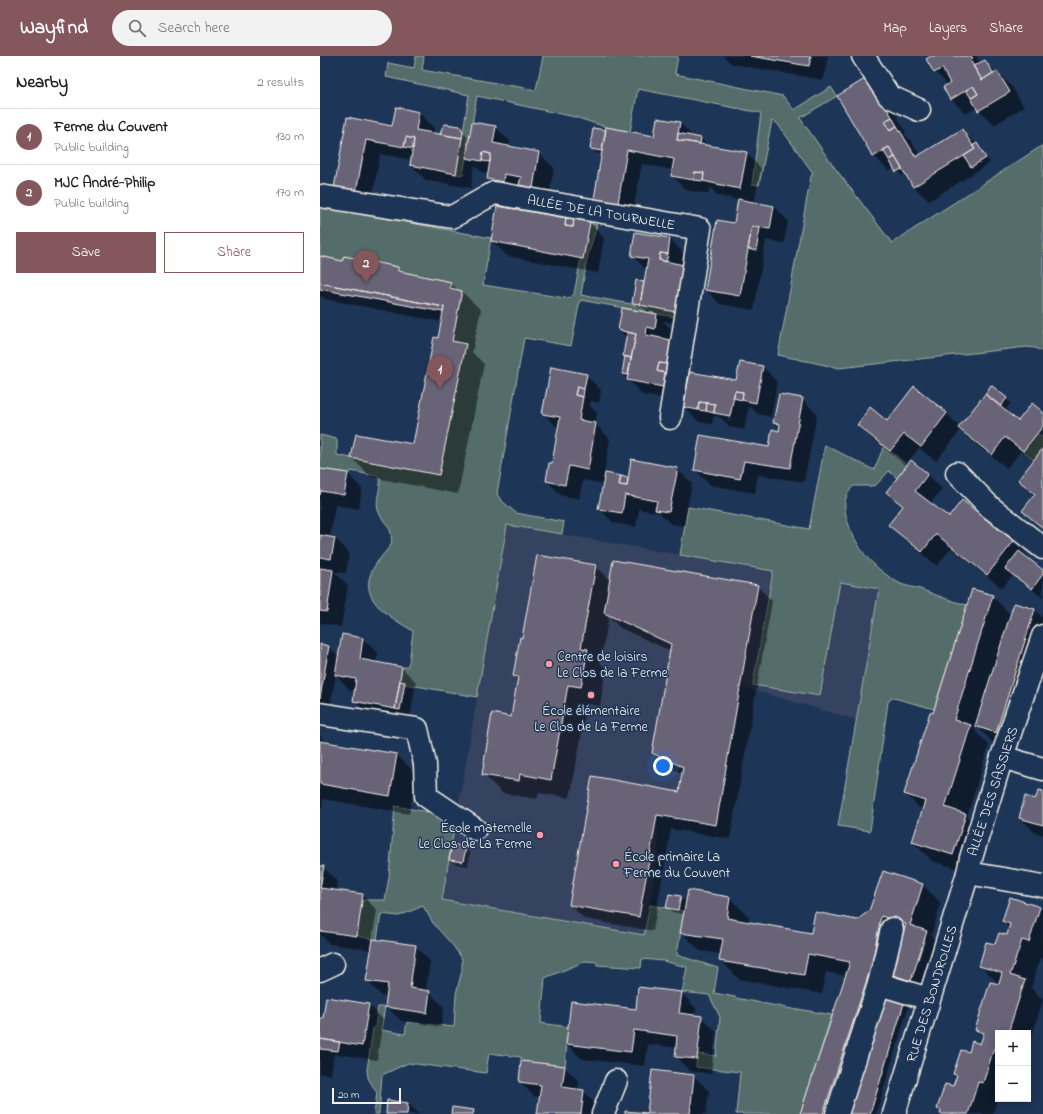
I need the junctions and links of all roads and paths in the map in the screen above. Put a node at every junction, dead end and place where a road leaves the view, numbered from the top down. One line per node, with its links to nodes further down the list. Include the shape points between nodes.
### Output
1 (863, 56): 2 (street, via 889,96)
2 (919, 110)
3 (320, 196): 4 (street, ALLÉE DE LA TOURNELLE, via 452,217 494,192 700,229)
4 (670, 418)
5 (957, 473): 6 (street, via 990,507)
6 (1043, 548)
7 (1043, 636): 9 (street, ALLÉE DES SASSIERS)
8 (320, 714): 11 (street, via 417,729 425,764 426,796)
9 (1002, 757): 10 (street); 12 (street, ALLÉE DES SASSIERS)
10 (1043, 769)
11 (475, 829)
12 (968, 873): 13 (street, ALLÉE DES SASSIERS); 16 (street, RUE DES BONDROLLES)
13 (1043, 886)
14 (892, 930): 15 (street)
15 (879, 984): 16 (street); 19 (street)
16 (929, 999): 20 (street, RUE DES BONDROLLES)
17 (616, 1081): 18 (street)
18 (603, 1114)
19 (837, 1114)
20 (894, 1114)

